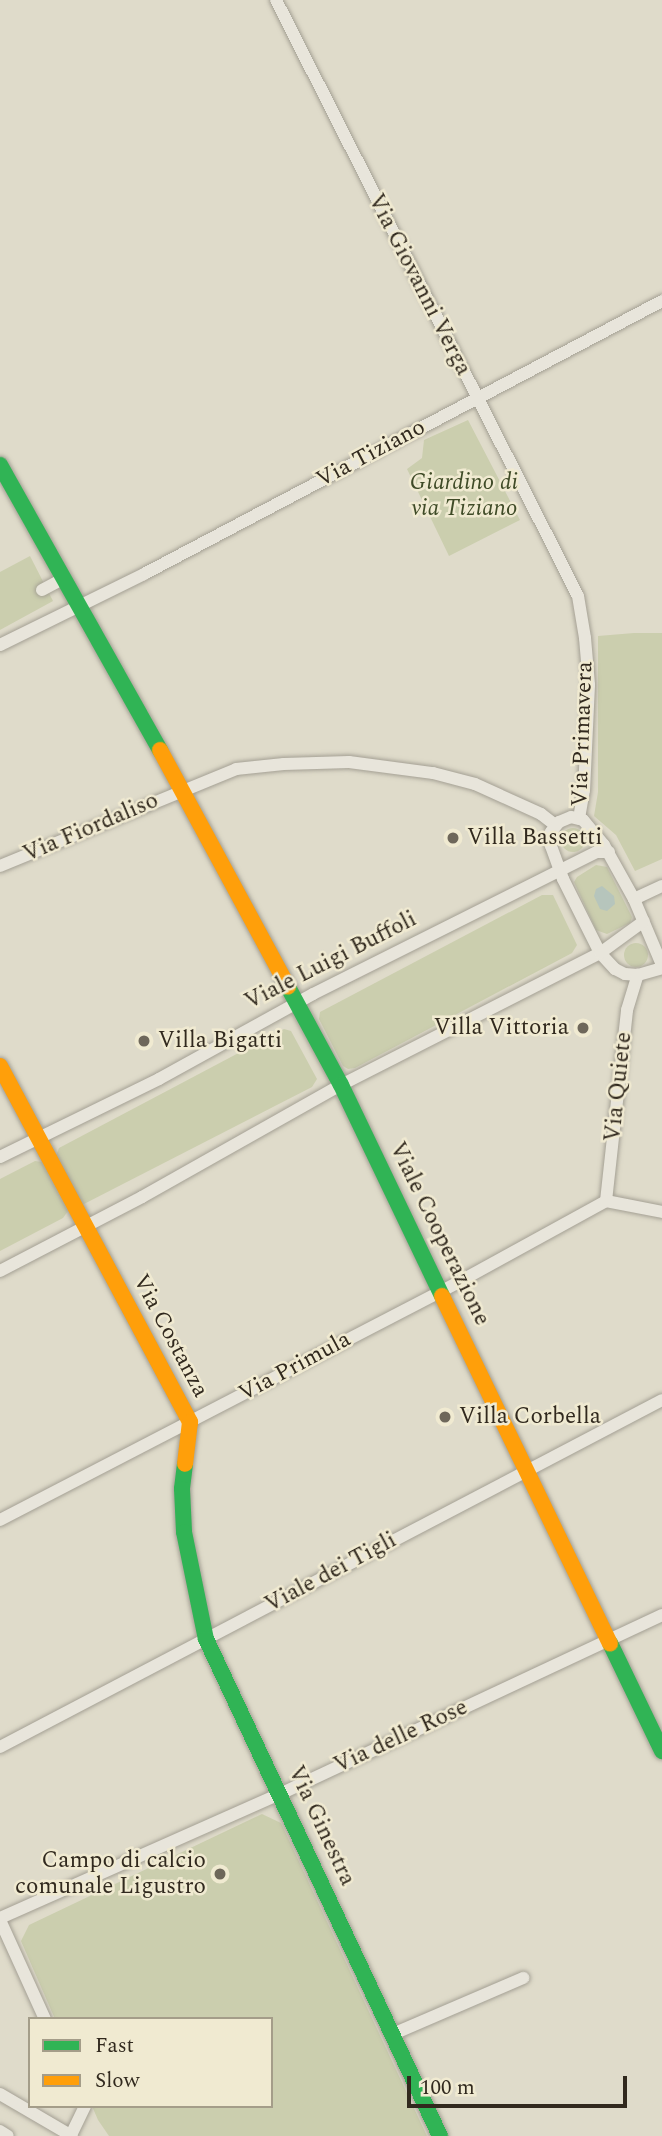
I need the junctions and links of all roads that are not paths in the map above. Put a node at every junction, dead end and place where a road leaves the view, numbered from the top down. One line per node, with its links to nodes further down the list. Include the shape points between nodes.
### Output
1 (276, 0): 3 (street, Via Giovanni Verga)
2 (662, 301): 3 (street, Via Tiziano)
3 (476, 398): 5 (street, Via Giovanni Verga); 8 (street, Via Tiziano, via 144,574)
4 (0, 465): 6 (street, Viale Cooperazione)
5 (565, 569): 11 (street, Via Primavera, via 578,596 589,685)
6 (63, 579): 7 (street); 8 (street, Viale Cooperazione)
7 (42, 590)
8 (78, 604): 9 (street, Via Tiziano); 10 (street, Viale Cooperazione)
9 (0, 645)
10 (183, 791): 12 (street, Via Fiordaliso, via 236,769 349,762 401,767 475,784); 14 (street, Via Fiordaliso); 22 (street, Viale Cooperazione)
11 (584, 822): 12 (street, via 565,818); 13 (street)
12 (555, 825): 15 (street, via 550,843)
13 (609, 852): 15 (street, Viale Luigi Buffoli, via 597,852); 17 (street)
14 (0, 866)
15 (560, 872): 19 (street); 22 (street, Viale Luigi Buffoli)
16 (662, 886): 17 (street)
17 (634, 899): 18 (street)
18 (644, 921): 19 (street); 20 (street)
19 (600, 953): 21 (street, via 620,972); 24 (street)
20 (662, 967): 21 (street)
21 (638, 975): 27 (street, Via Quiete, via 627,1010)
22 (297, 1002): 24 (street, Viale Cooperazione); 25 (street, Viale Luigi Buffoli, via 159,1079)
23 (0, 1066): 25 (street)
24 (341, 1086): 29 (street); 31 (street, Viale Cooperazione)
25 (38, 1137): 26 (street, Viale Luigi Buffoli); 29 (street)
26 (0, 1157)
27 (606, 1201): 28 (street); 31 (street, Via Primula)
28 (662, 1212)
29 (86, 1226): 30 (street); 33 (street, Via Costanza)
30 (0, 1271)
31 (441, 1290): 33 (street, Via Primula); 34 (street, Viale Cooperazione)
32 (660, 1404): 34 (street, Viale dei Tigli)
33 (190, 1422): 35 (street, Via Primula); 37 (street, Via Costanza, via 182,1489 184,1532)
34 (528, 1469): 37 (street, Viale dei Tigli); 38 (street, Viale Cooperazione)
35 (0, 1520)
36 (662, 1615): 38 (street, Via delle Rose)
37 (206, 1639): 39 (street, Viale dei Tigli); 41 (street, Via Ginestra)
38 (609, 1639): 40 (street, Viale Cooperazione); 41 (street, Via delle Rose)
39 (0, 1747)
40 (662, 1751)
41 (280, 1794): 42 (street, Via delle Rose); 45 (street, Via Ginestra)
42 (0, 1919): 44 (street)
43 (523, 1978): 45 (street)
44 (44, 2017)
45 (393, 2034): 51 (street, Via Ginestra)
46 (0, 2094): 50 (street)
47 (84, 2108): 50 (street)
48 (0, 2132): 49 (street)
49 (8, 2136)
50 (71, 2136)
51 (440, 2136)

